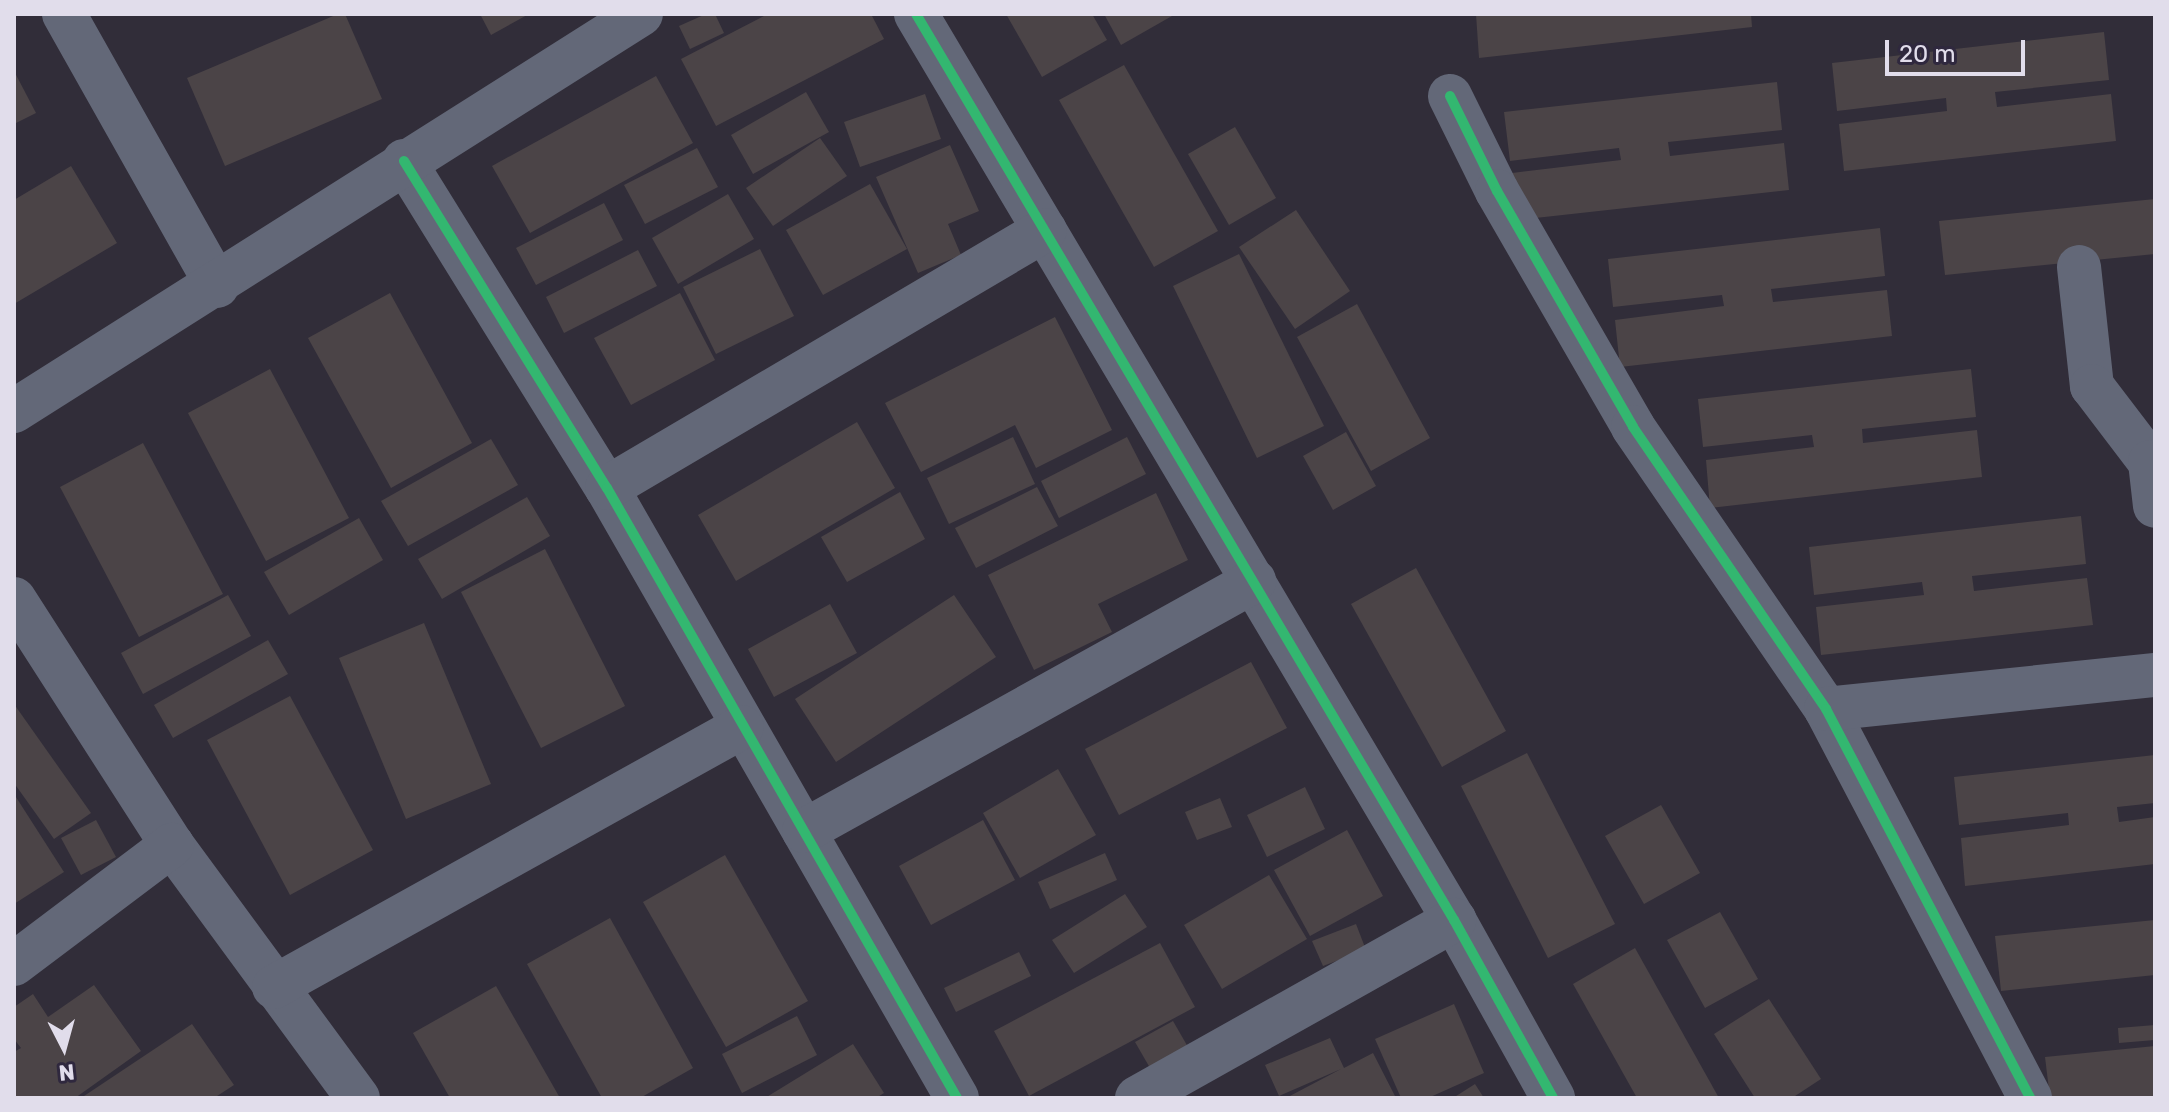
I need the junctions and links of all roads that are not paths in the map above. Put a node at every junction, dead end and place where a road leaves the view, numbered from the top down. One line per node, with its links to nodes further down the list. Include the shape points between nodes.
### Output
1 (64, 14): 8 (street)
2 (641, 14): 5 (street)
3 (916, 14): 6 (street)
4 (1450, 96): 15 (street, via 1497,191 1633,427)
5 (404, 161): 8 (street); 10 (street)
6 (1045, 230): 10 (street); 12 (street)
7 (2079, 267): 11 (street, via 2092,386 2150,462)
8 (217, 286): 9 (street)
9 (14, 411)
10 (607, 488): 16 (street)
11 (2155, 506)
12 (1254, 581): 17 (street); 19 (street)
13 (14, 599): 18 (street)
14 (2155, 675): 15 (street)
15 (1826, 709): 26 (street)
16 (742, 727): 17 (street); 21 (street)
17 (804, 831): 23 (street)
18 (172, 845): 20 (street); 21 (street)
19 (1454, 920): 24 (street); 25 (street)
20 (14, 964)
21 (274, 987): 22 (street)
22 (358, 1098)
23 (957, 1098)
24 (1137, 1098)
25 (1553, 1098)
26 (2030, 1098)

